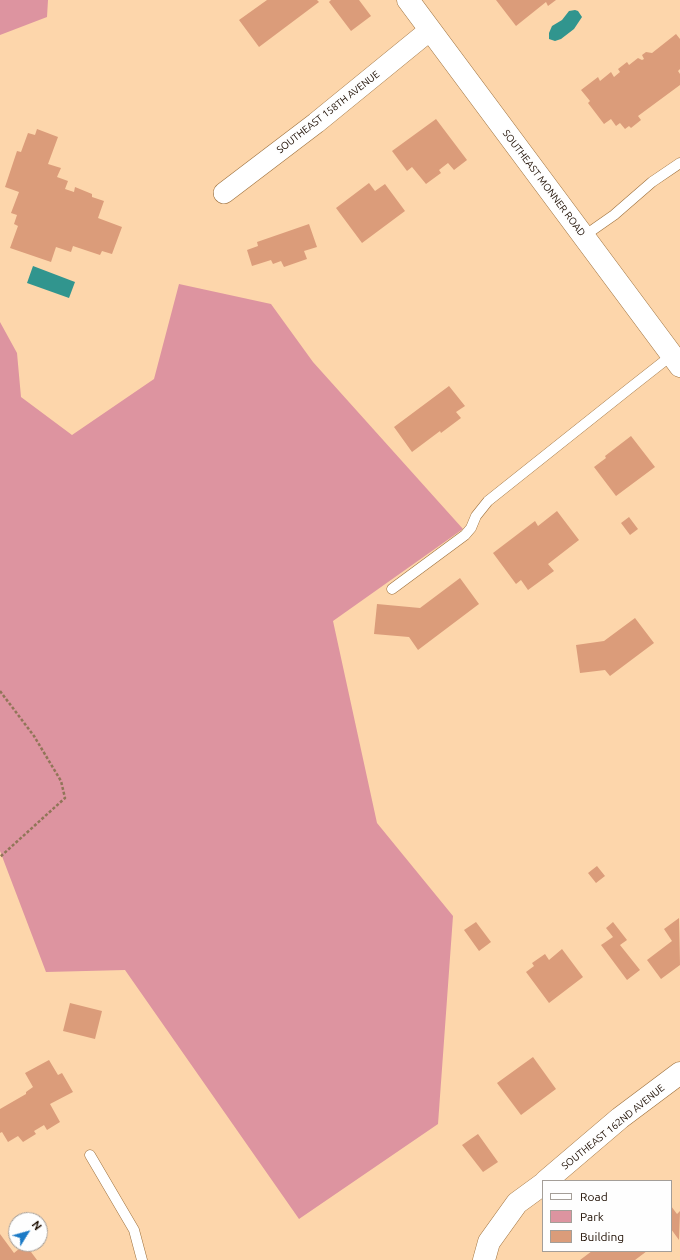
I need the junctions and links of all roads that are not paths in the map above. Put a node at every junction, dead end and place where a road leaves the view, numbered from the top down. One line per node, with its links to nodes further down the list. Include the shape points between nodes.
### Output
1 (408, 0): 2 (street, SOUTHEAST MONNER ROAD)
2 (430, 30): 4 (street, SOUTHEAST 158TH AVENUE, via 316,123); 5 (street, SOUTHEAST MONNER ROAD)
3 (680, 163): 5 (lane)
4 (224, 193)
5 (584, 236): 6 (street, SOUTHEAST MONNER ROAD)
6 (676, 361): 7 (lane, via 630,388 488,501 465,535)
7 (392, 589)
8 (680, 1073): 10 (street, SOUTHEAST 162ND AVENUE, via 620,1118)
9 (90, 1156): 12 (lane, via 134,1230)
10 (547, 1180)
11 (542, 1185): 13 (street, via 517,1203 489,1242)
12 (142, 1260)
13 (484, 1260)

